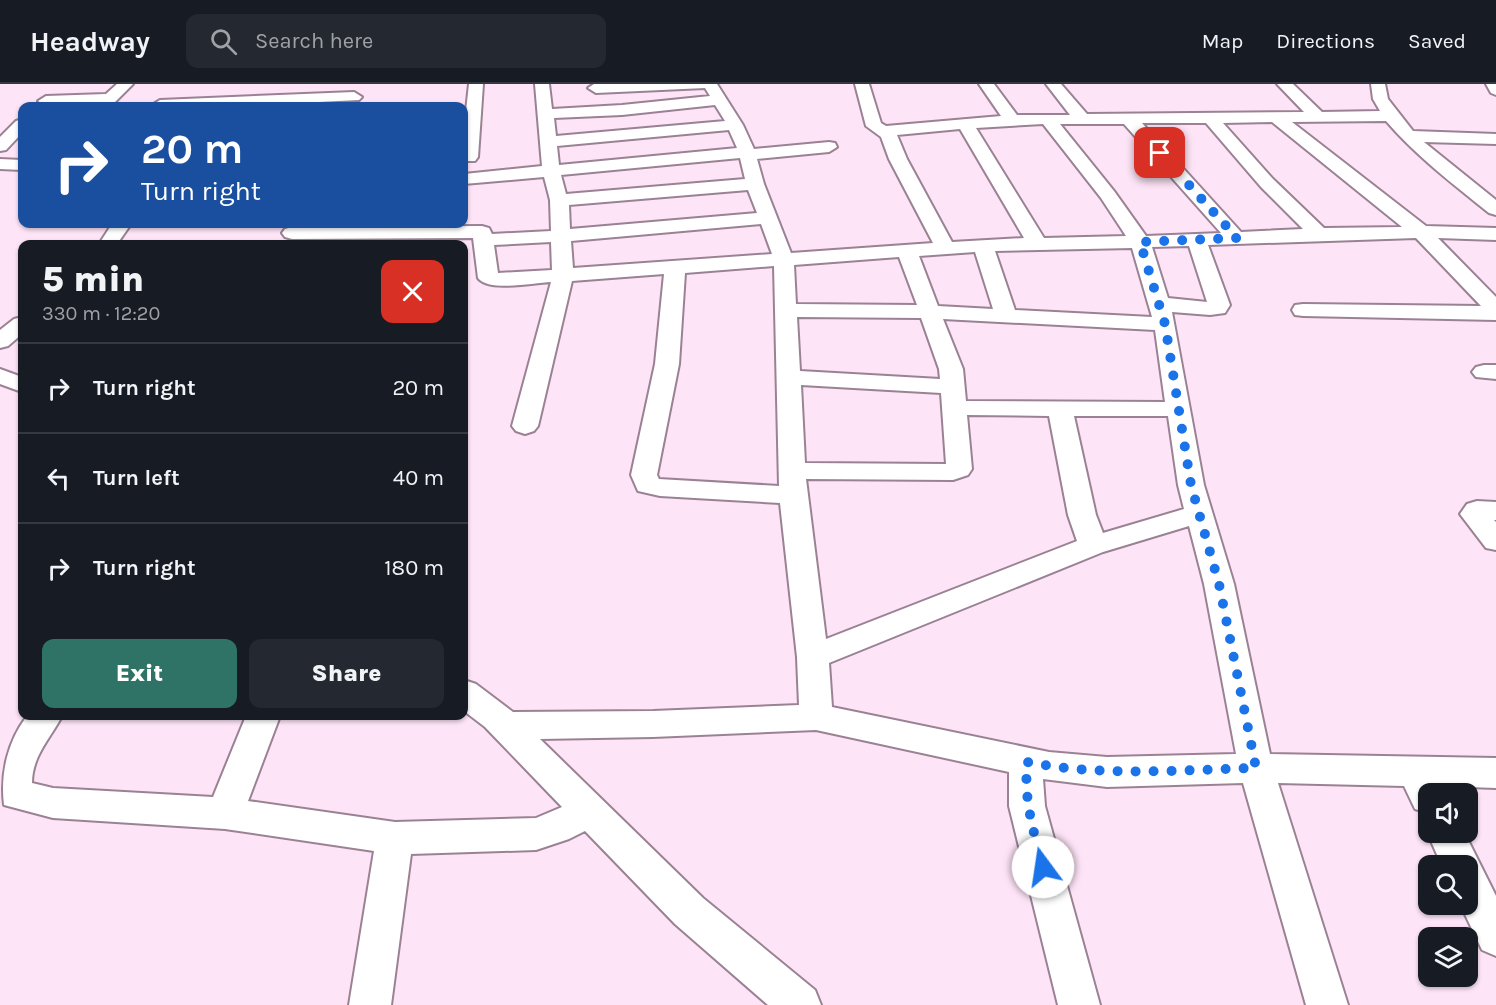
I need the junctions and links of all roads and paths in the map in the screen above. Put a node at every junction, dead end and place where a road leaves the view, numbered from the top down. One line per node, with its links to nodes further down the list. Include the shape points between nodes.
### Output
1 (64, 84): 20 (street)
2 (126, 84): 21 (street, via 110,99)
3 (231, 84): 23 (street)
4 (476, 84): 44 (street)
5 (542, 84): 25 (street)
6 (704, 84): 14 (street)
7 (710, 84): 19 (street)
8 (862, 84): 37 (street, via 872,124)
9 (986, 84): 32 (street)
10 (1053, 84): 29 (street)
11 (1284, 84): 27 (street)
12 (1378, 84): 26 (street, via 1381,104)
13 (1493, 84): 16 (street)
14 (656, 85): 15 (street)
15 (596, 88)
16 (1496, 90)
17 (172, 91): 22 (street)
18 (355, 96): 24 (street)
19 (719, 100): 25 (street); 35 (street)
20 (45, 102)
21 (70, 102)
22 (162, 102)
23 (219, 102)
24 (238, 102)
25 (544, 114): 40 (street)
26 (1390, 116): 27 (street); 38 (street)
27 (1317, 117): 28 (street)
28 (1277, 118): 31 (street); 53 (street)
29 (1082, 119): 30 (street); 33 (street)
30 (1129, 119): 31 (street); 58 (street)
31 (1211, 119): 55 (street)
32 (1012, 120): 33 (street); 34 (street)
33 (1048, 120): 61 (street)
34 (965, 124): 37 (street); 62 (street)
35 (735, 125): 40 (street); 43 (street)
36 (18, 131): 41 (street)
37 (883, 131): 64 (street)
38 (1407, 136): 39 (street); 51 (street)
39 (1494, 140)
40 (548, 142): 47 (street)
41 (0, 146)
42 (828, 147): 43 (street)
43 (747, 154): 47 (street); 49 (street)
44 (469, 157)
45 (0, 164): 46 (street)
46 (18, 165)
47 (551, 170): 48 (street); 50 (street)
48 (468, 179)
49 (755, 184): 50 (street); 52 (street)
50 (559, 200): 57 (street)
51 (1496, 209)
52 (769, 218): 57 (street); 66 (street)
53 (1421, 231): 55 (street); 56 (street); 71 (street)
54 (291, 234): 59 (street, via 476,231 482,232)
55 (1319, 234): 58 (street)
56 (1496, 234)
57 (561, 236): 59 (street); 68 (street)
58 (1237, 238): 60 (street)
59 (483, 240): 68 (street, via 488,278)
60 (1197, 240): 61 (street); 73 (street, via 1219,305 1216,309)
61 (1140, 242): 62 (street); 73 (street)
62 (1038, 244): 63 (street)
63 (983, 246): 64 (street); 74 (street)
64 (945, 247): 65 (street)
65 (907, 251): 66 (street); 72 (street)
66 (784, 261): 67 (street); 69 (street)
67 (675, 269): 68 (street); 84 (street, via 668,364 644,475 647,485 660,488)
68 (563, 274): 83 (street)
69 (785, 310): 72 (street); 78 (street)
70 (1303, 310): 71 (street)
71 (1496, 311)
72 (931, 312): 74 (street); 80 (street, via 951,369)
73 (1162, 314): 74 (street); 82 (street)
74 (1006, 316)
75 (18, 327): 76 (street)
76 (0, 341)
77 (0, 376): 79 (street)
78 (788, 377): 80 (street); 84 (street)
79 (18, 383)
80 (954, 398): 81 (street); 84 (street, via 959,469 956,472)
81 (1060, 408): 82 (street); 88 (street, via 1082,515)
82 (1178, 409): 86 (street)
83 (525, 426)
84 (793, 483): 89 (street)
85 (1496, 511): 87 (street, via 1477,510 1474,514)
86 (1199, 514): 88 (street); 97 (street, via 1219,584)
87 (1496, 541)
88 (1093, 545): 89 (street)
89 (813, 657): 91 (street)
90 (468, 696): 94 (street)
91 (816, 717): 94 (street); 96 (street)
92 (41, 720): 95 (street)
93 (261, 720): 102 (street)
94 (505, 726): 101 (street)
95 (9, 757): 102 (street, via 17,794 53,803)
96 (1027, 762): 97 (street, via 1107,772); 108 (street, via 1027,806)
97 (1256, 768): 100 (street); 109 (street)
98 (1496, 773): 99 (street)
99 (1428, 783)
100 (1418, 784)
101 (589, 811): 103 (street, via 536,834); 107 (street, via 689,911)
102 (225, 813): 103 (street)
103 (395, 838): 106 (street)
104 (1478, 900): 105 (street)
105 (1496, 937)
106 (370, 1005)
107 (800, 1005)
108 (1079, 1005)
109 (1327, 1005)

